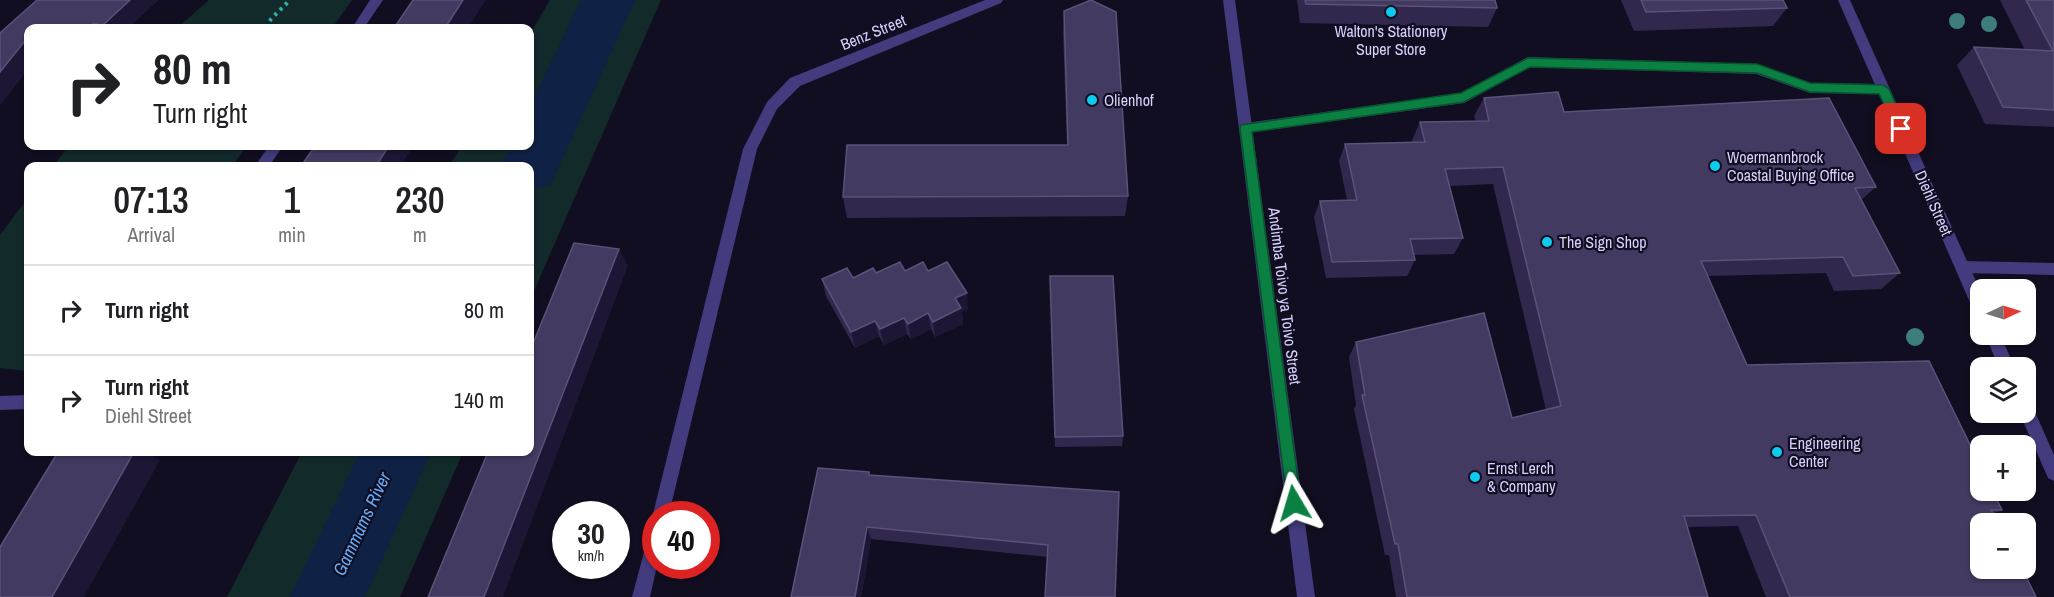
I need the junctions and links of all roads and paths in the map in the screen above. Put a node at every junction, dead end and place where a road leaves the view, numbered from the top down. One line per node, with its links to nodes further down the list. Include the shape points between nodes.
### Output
1 (290, 0): 6 (path)
2 (377, 0): 7 (street)
3 (997, 0): 17 (street, Benz Street, via 795,82 772,106 750,149)
4 (1229, 0): 9 (street, Andimba Toivo ya Toivo Street)
5 (1844, 0): 8 (street, Diehl Street)
6 (269, 24)
7 (361, 24)
8 (1883, 89): 9 (street, via 1810,88 1757,69 1528,62 1464,98); 10 (street, Diehl Street)
9 (1246, 128): 20 (street, Andimba Toivo ya Toivo Street)
10 (1962, 267): 11 (street); 12 (street, Diehl Street)
11 (2054, 269)
12 (1970, 285)
13 (24, 402): 14 (street)
14 (0, 404)
15 (2032, 423): 16 (street)
16 (2054, 473)
17 (664, 501)
18 (646, 579): 19 (street)
19 (641, 597)
20 (1306, 597)

